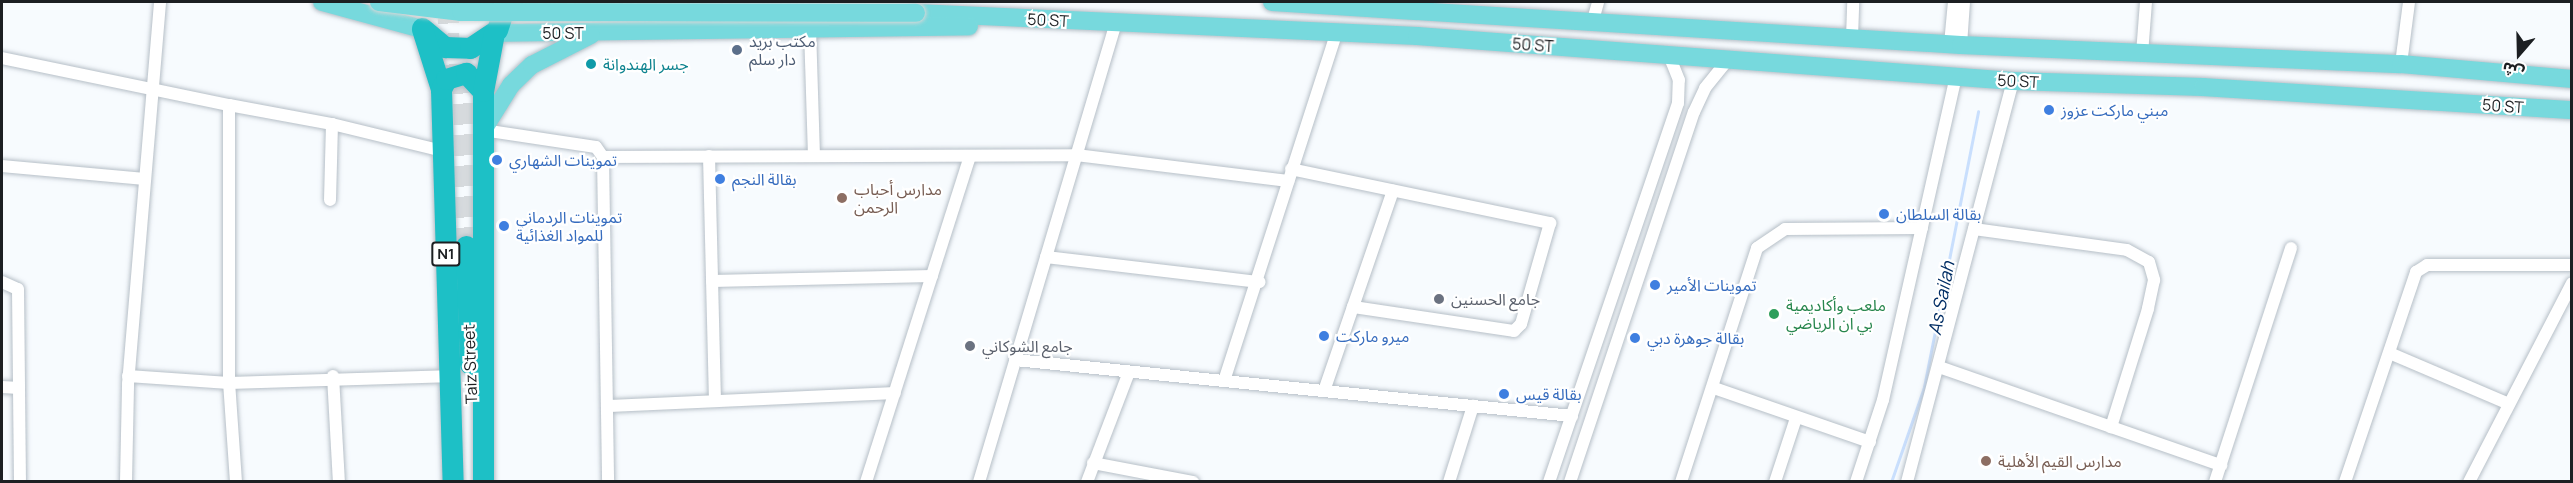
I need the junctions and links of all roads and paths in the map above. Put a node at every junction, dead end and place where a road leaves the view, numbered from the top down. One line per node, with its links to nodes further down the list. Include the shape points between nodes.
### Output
1 (160, 2): 38 (street)
2 (327, 2): 18 (main road)
3 (379, 2): 15 (main road, bridge, via 461,12 916,13)
4 (413, 2): 18 (highway)
5 (506, 2): 21 (highway)
6 (567, 2): 22 (main road, via 564,14)
7 (1272, 2): 14 (main road, 50 ST)
8 (1598, 2): 16 (street)
9 (1854, 2): 25 (street)
10 (1954, 2): 26 (street)
11 (1964, 2): 26 (street)
12 (2146, 2): 27 (street)
13 (2409, 2): 32 (street)
14 (1416, 9): 16 (main road, 50 ST); 24 (main road)
15 (1014, 18): 17 (main road, 50 ST); 19 (main road, 50 ST, via 965,27)
16 (1593, 20): 25 (main road, 50 ST)
17 (1116, 23): 20 (main road, 50 ST); 45 (street)
18 (422, 29): 21 (highway, via 453,49 478,45); 37 (highway, N1)
19 (810, 29): 23 (main road, 50 ST); 47 (street)
20 (1337, 32): 24 (main road, 50 ST); 51 (street)
21 (494, 33): 22 (main road, 50 ST); 39 (highway, N1)
22 (576, 33): 23 (main road, 50 ST)
23 (597, 33): 43 (main road, via 532,65 511,86)
24 (1417, 36): 28 (main road, 50 ST)
25 (1852, 38): 26 (main road, 50 ST)
26 (1956, 45): 27 (main road, 50 ST)
27 (2142, 54): 29 (main road, 50 ST)
28 (1670, 55): 31 (main road, 50 ST); 65 (street, via 1679,80 1678,103)
29 (2202, 57): 32 (main road, 50 ST); 36 (main road)
30 (2, 58): 38 (street)
31 (1728, 60): 33 (main road, 50 ST); 67 (street, via 1705,88 1694,112)
32 (2401, 64): 34 (main road, 50 ST)
33 (1956, 77): 35 (main road, 50 ST); 55 (street)
34 (2571, 79)
35 (2013, 81): 36 (main road, 50 ST); 56 (street)
36 (2203, 87): 41 (main road, 50 ST)
37 (441, 89): 39 (highway, via 446,79 466,73); 44 (highway, N1)
38 (153, 91): 40 (street); 52 (street)
39 (483, 91): 43 (highway, N1)
40 (229, 105): 42 (street); 76 (street)
41 (2571, 110)
42 (332, 124): 44 (street); 54 (street)
43 (483, 130): 48 (street, via 596,147); 99 (highway, N1)
44 (443, 151): 74 (highway, N1)
45 (1076, 155): 49 (street); 51 (street); 58 (street)
46 (709, 156): 47 (street); 48 (street); 61 (street)
47 (813, 156): 49 (street)
48 (603, 157): 84 (street)
49 (970, 157): 60 (street)
50 (2, 166): 52 (street)
51 (1290, 175): 53 (street); 63 (street)
52 (144, 179): 72 (street)
53 (1393, 191): 66 (street); 66 (street, via 1550,223 1521,324 1506,333)
54 (330, 200)
55 (1922, 228): 79 (street, via 1785,229 1764,240 1750,258); 89 (street)
56 (1974, 229): 70 (street); 88 (street, via 2127,250 2149,262 2154,280 2148,309)
57 (2291, 249): 91 (street)
58 (1046, 257): 63 (street); 69 (street)
59 (2571, 265): 68 (street, via 2427,265 2414,278)
60 (932, 276): 61 (street); 81 (street)
61 (712, 281): 82 (street)
62 (2, 282): 78 (street, via 18,289)
63 (1260, 282): 75 (street)
64 (2571, 283): 83 (street)
65 (1609, 306): 67 (street); 86 (street)
66 (1353, 307): 80 (street)
67 (1627, 313): 107 (street)
68 (2392, 354): 83 (street); 113 (street)
69 (1015, 360): 71 (street); 102 (street)
70 (1939, 367): 88 (street); 111 (street)
71 (1129, 372): 75 (street); 90 (street)
72 (128, 376): 76 (street); 93 (street)
73 (333, 376): 74 (street); 76 (street); 95 (street)
74 (446, 376): 96 (highway, N1)
75 (1224, 381): 80 (street)
76 (229, 383): 94 (street)
77 (2, 387): 78 (street)
78 (19, 388): 92 (street)
79 (1714, 388): 87 (street); 108 (street)
80 (1324, 392): 85 (street)
81 (895, 393): 82 (street); 101 (street)
82 (715, 399): 84 (street)
83 (2509, 404): 114 (street)
84 (610, 406): 100 (street)
85 (1473, 406): 86 (street); 105 (street)
86 (1572, 416): 106 (street)
87 (1796, 418): 89 (street); 109 (street)
88 (2111, 427): 91 (street)
89 (1870, 442): 110 (street)
90 (1093, 463): 103 (street); 104 (street)
91 (2221, 465): 112 (street)
92 (20, 482)
93 (126, 482)
94 (236, 482)
95 (339, 482)
96 (453, 482)
97 (460, 482): 98 (highway, Taiz Street / N1, via 460,246)
98 (477, 482)
99 (483, 482)
100 (608, 482)
101 (866, 482)
102 (979, 482)
103 (1087, 482)
104 (1193, 482)
105 (1449, 482)
106 (1550, 482)
107 (1570, 482)
108 (1681, 482)
109 (1775, 482)
110 (1856, 482)
111 (1907, 482)
112 (2215, 482)
113 (2345, 482)
114 (2469, 482)

